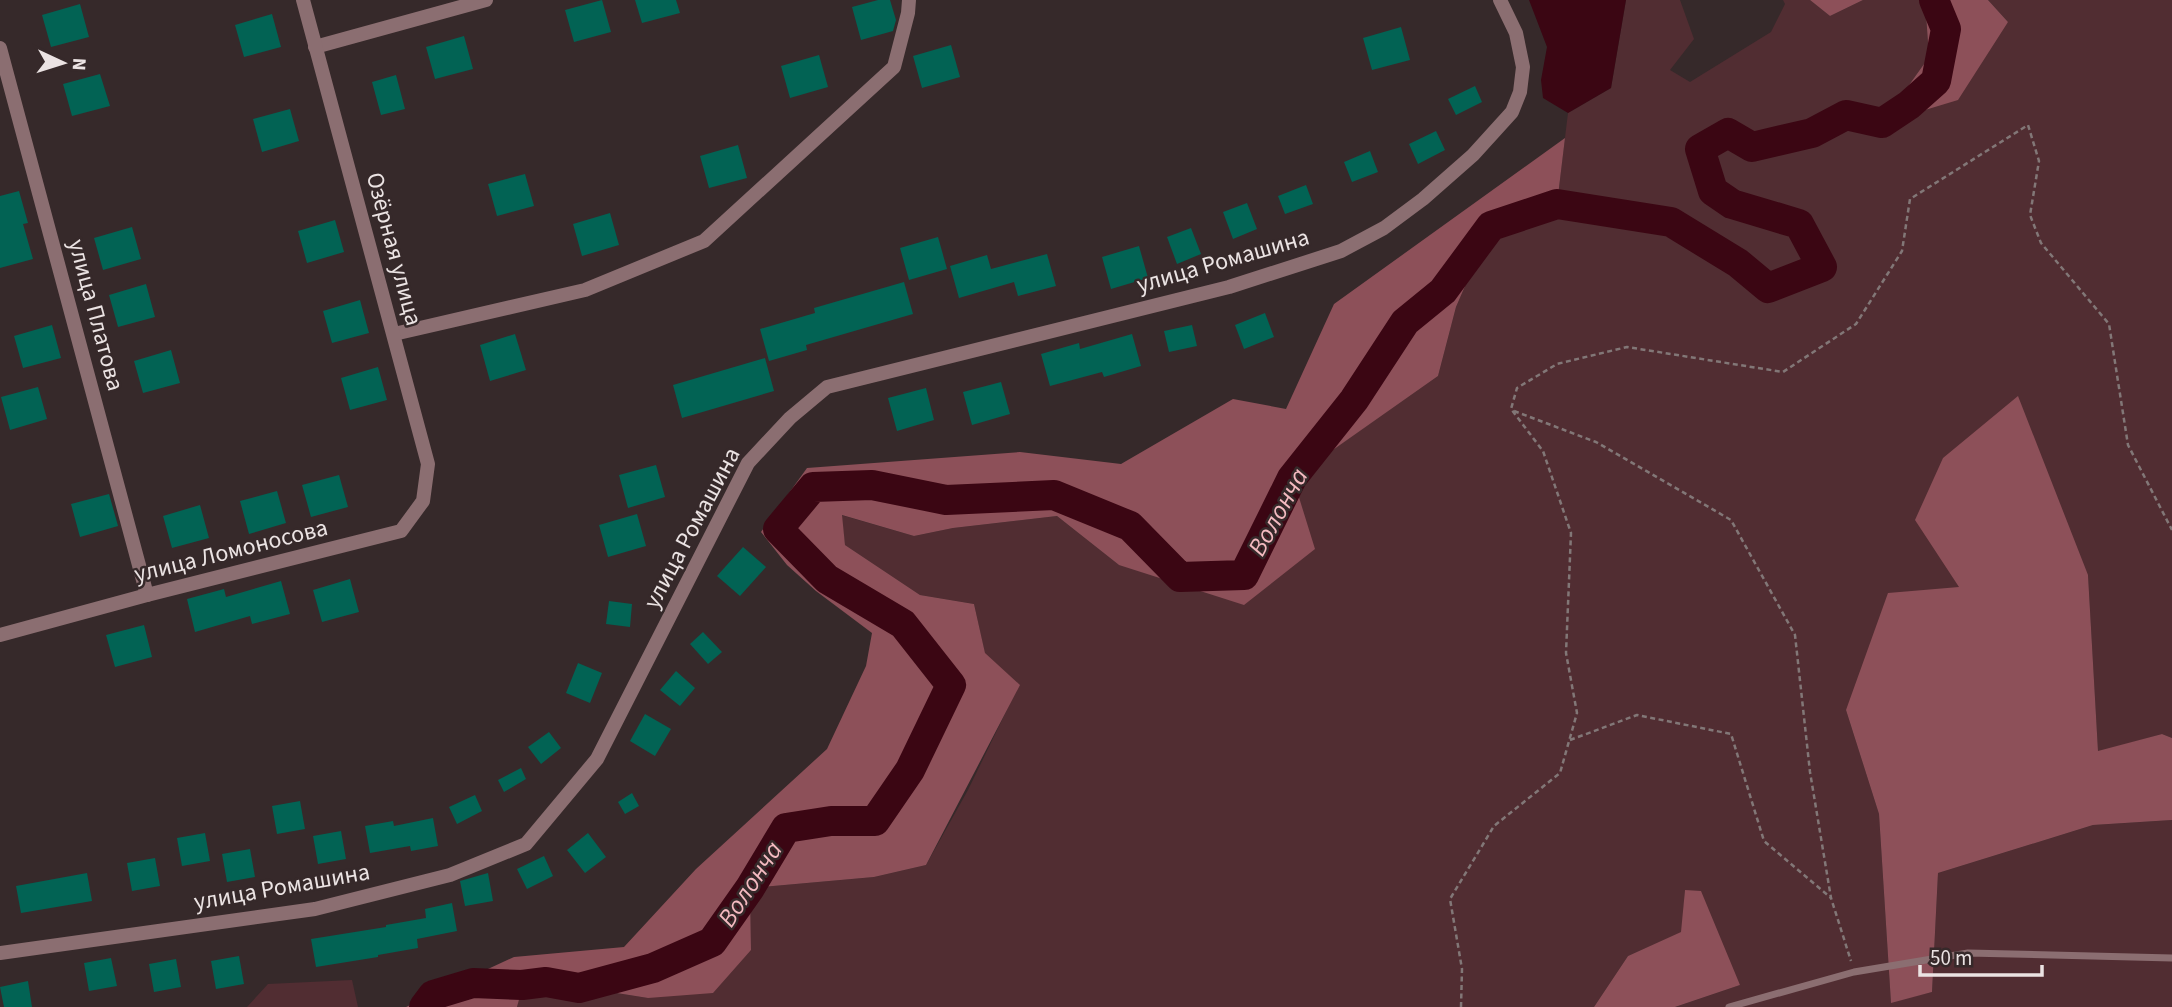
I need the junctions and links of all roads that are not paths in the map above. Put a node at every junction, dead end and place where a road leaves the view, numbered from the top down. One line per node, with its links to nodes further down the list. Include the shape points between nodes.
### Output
1 (303, 0): 5 (street, Озёрная улица)
2 (486, 0): 5 (street)
3 (909, 0): 7 (street, via 894,68 704,241 585,290)
4 (1500, 0): 11 (street, улица Ромашина, via 1516,33 1523,66 1512,112 1473,155 1384,228 1341,251 1229,287 827,387 789,418 748,463 597,759 526,844 450,875 316,909)
5 (315, 47): 7 (street, Озёрная улица)
6 (0, 48): 9 (street, улица Платова)
7 (394, 334): 8 (street, Озёрная улица)
8 (428, 464): 9 (street, улица Ломоносова, via 423,501 401,531)
9 (148, 595): 10 (street, улица Ломоносова)
10 (0, 635)
11 (0, 953)
12 (2172, 958): 13 (lane, via 1968,953 1854,972)
13 (1729, 1007)

